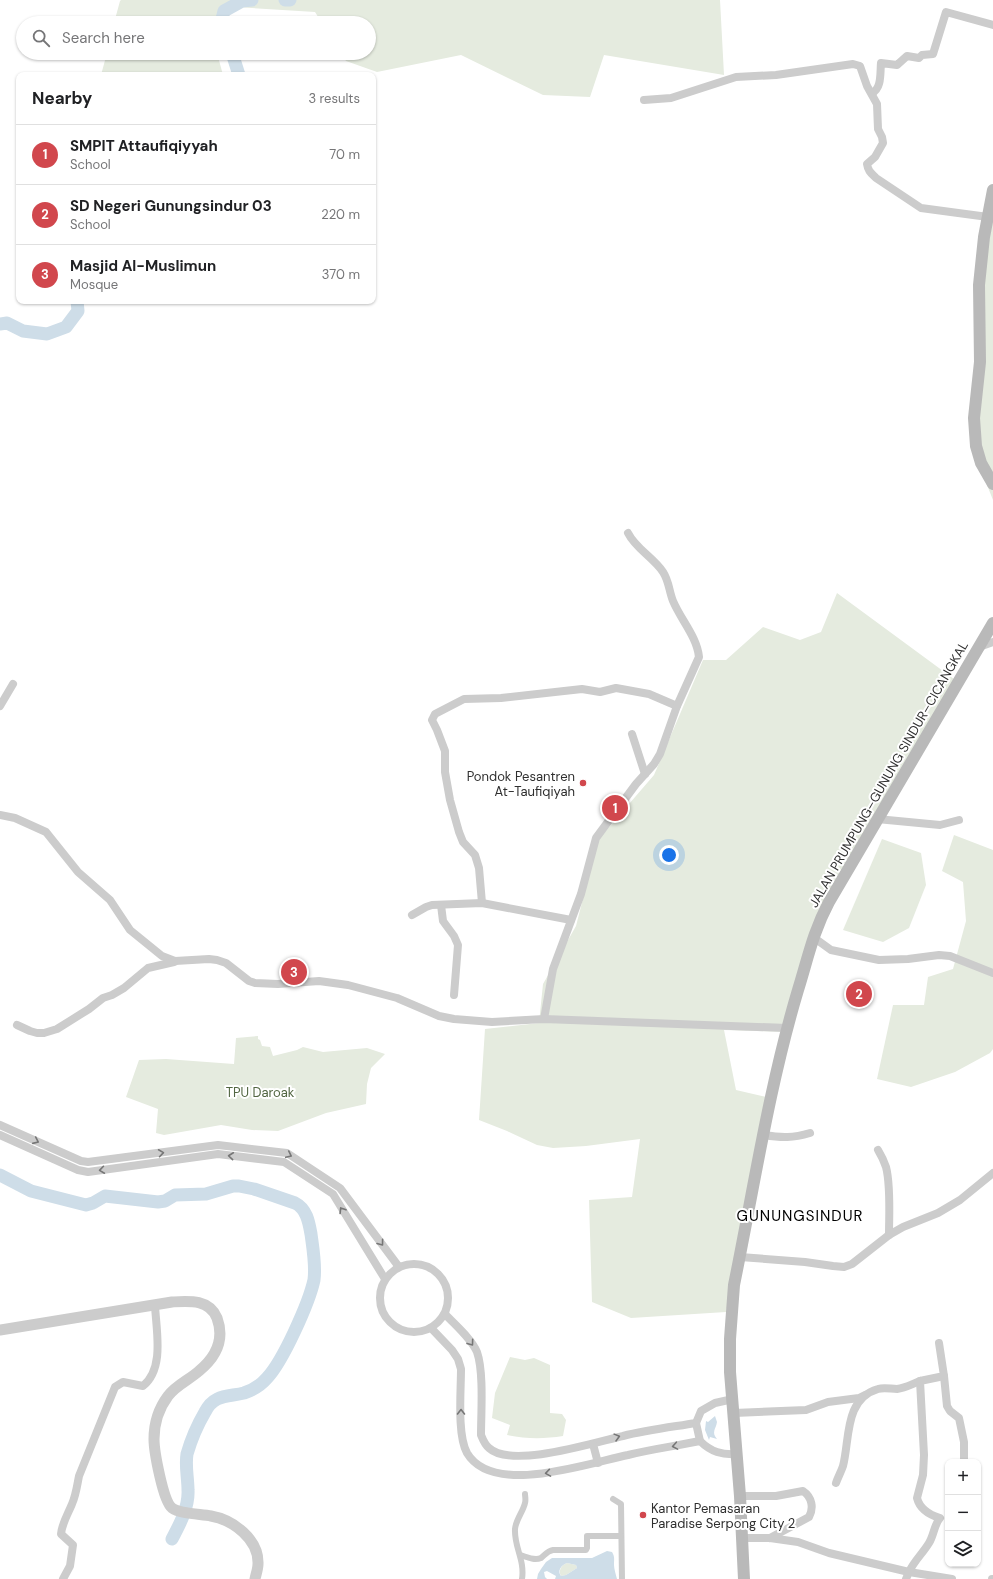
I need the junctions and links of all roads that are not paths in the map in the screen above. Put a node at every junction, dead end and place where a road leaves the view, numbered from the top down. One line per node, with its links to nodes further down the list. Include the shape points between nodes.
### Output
1 (993, 26): 2 (street, via 946,12 933,54 922,55 919,58 907,56 897,66 881,63 878,87)
2 (872, 93): 3 (street, via 860,66 853,64 776,75 736,77 671,98); 5 (street, via 877,104 878,129 883,143 875,157 867,164 870,173 922,208)
3 (644, 100)
4 (993, 190): 5 (main road)
5 (988, 217): 6 (main road, via 979,285 980,362 974,418 976,446 981,463)
6 (993, 484)
7 (628, 533): 13 (street, via 633,542 663,572 676,608 698,649 700,657)
8 (993, 623): 10 (main road, JALAN PRUMPUNG–GUNUNG SINDUR–CICANGKAL)
9 (993, 642): 10 (street)
10 (978, 647): 17 (main road, JALAN PRUMPUNG–GUNUNG SINDUR–CICANGKAL)
11 (13, 684): 12 (street)
12 (0, 706)
13 (677, 706): 15 (street, via 660,754); 19 (street, via 649,694 616,688 600,692 582,689 502,698 464,699 435,714 432,720 445,751 450,800 458,832 475,855 479,868)
14 (632, 734): 15 (street)
15 (645, 774): 22 (street, via 596,838)
16 (0, 815): 24 (street, via 16,818 46,832 78,872 110,900 130,930 162,956)
17 (877, 819): 18 (street, via 940,825); 23 (main road, JALAN PRUMPUNG–GUNUNG SINDUR–CICANGKAL, via 829,902)
18 (959, 820)
19 (482, 903): 20 (street); 22 (street)
20 (441, 905): 21 (street, via 426,906); 26 (street, via 443,921 458,945)
21 (412, 915)
22 (571, 920): 27 (street, via 553,969)
23 (813, 937): 25 (street, via 831,950 879,960 950,956); 29 (main road, JALAN PRUMPUNG–GUNUNG SINDUR–CICANGKAL)
24 (175, 962): 27 (street, via 218,960 255,983 319,981 348,985 397,998 439,1016 492,1022); 28 (street, via 148,968 124,988 57,1029 38,1033)
25 (993, 974)
26 (454, 995)
27 (544, 1019): 29 (street)
28 (17, 1025)
29 (787, 1028): 32 (main road, JALAN PRUMPUNG–GUNUNG SINDUR–CICANGKAL)
30 (0, 1125): 38 (street, one-way to 38, via 88,1162 218,1145 287,1153 340,1188)
31 (810, 1133): 32 (street, via 794,1137)
32 (764, 1134): 37 (main road, JALAN PRUMPUNG–GUNUNG SINDUR–CICANGKAL)
33 (0, 1135): 39 (street, one-way to 33, via 333,1194 284,1162 218,1154 88,1172 78,1170)
34 (878, 1150): 36 (street, via 887,1173)
35 (993, 1173): 36 (street, via 955,1203)
36 (889, 1235): 37 (street, via 852,1264 844,1267)
37 (740, 1257): 48 (main road, JALAN PRUMPUNG–GUNUNG SINDUR–CICANGKAL, via 734,1285 730,1339)
38 (399, 1267): 39 (street); 41 (street, via 415,1263 433,1269 440,1276 448,1294)
39 (385, 1279): 42 (street, via 381,1287 380,1301 388,1322 404,1332 423,1332)
40 (155, 1305): 43 (street); 65 (street, via 157,1358 149,1380 143,1386 123,1382 115,1387 62,1525 61,1534 72,1545 70,1566); 66 (street, via 191,1301 205,1304 216,1316 220,1331 219,1344 215,1352 199,1371 174,1389 158,1416 154,1439 164,1495 169,1504 177,1510 218,1517 235,1525 252,1544 258,1559)
41 (445, 1314): 42 (street); 52 (street, one-way to 52, via 476,1350 480,1366 481,1435 489,1448 505,1455 543,1455)
42 (431, 1328): 55 (street, one-way to 42, via 545,1474 502,1474 485,1469 476,1463 467,1453 462,1440 461,1369 458,1359)
43 (0, 1330)
44 (939, 1343): 45 (street)
45 (944, 1376): 46 (street); 54 (street, via 946,1406 959,1418 964,1442)
46 (920, 1381): 47 (street, via 896,1389 879,1389); 64 (street, via 924,1455 923,1475 917,1498 923,1509 940,1518 933,1536)
47 (866, 1395): 49 (street, via 828,1402 806,1410); 56 (street, via 854,1410 850,1421 843,1465)
48 (733, 1399): 49 (main road, JALAN PRUMPUNG–GUNUNG SINDUR–CICANGKAL); 50 (street, via 715,1403 701,1411)
49 (734, 1413): 53 (main road, JALAN PRUMPUNG–GUNUNG SINDUR–CICANGKAL)
50 (696, 1422): 51 (street); 52 (street, one-way to 50)
51 (700, 1442): 53 (street, via 709,1450 725,1455); 55 (street, one-way to 55)
52 (593, 1444): 55 (street)
53 (737, 1454): 58 (main road, JALAN PRUMPUNG–GUNUNG SINDUR–CICANGKAL)
54 (964, 1459)
55 (598, 1463)
56 (836, 1483)
57 (525, 1494): 63 (street, via 526,1503 517,1518 515,1528 515,1539)
58 (740, 1496): 61 (main road, JALAN PRUMPUNG–GUNUNG SINDUR–CICANGKAL); 62 (street, via 776,1496 802,1491 807,1494 812,1501 812,1512 809,1517)
59 (613, 1499): 60 (street, via 621,1504)
60 (621, 1536): 63 (street, via 587,1536 586,1550 553,1550 533,1559); 68 (street)
61 (742, 1538): 62 (street); 69 (main road, JALAN PRUMPUNG–GUNUNG SINDUR–CICANGKAL)
62 (770, 1538): 64 (street, via 798,1542)
63 (520, 1555): 67 (street, via 523,1566)
64 (908, 1575): 70 (street)
65 (63, 1579)
66 (255, 1579)
67 (522, 1579)
68 (622, 1579)
69 (744, 1579)
70 (952, 1579)

